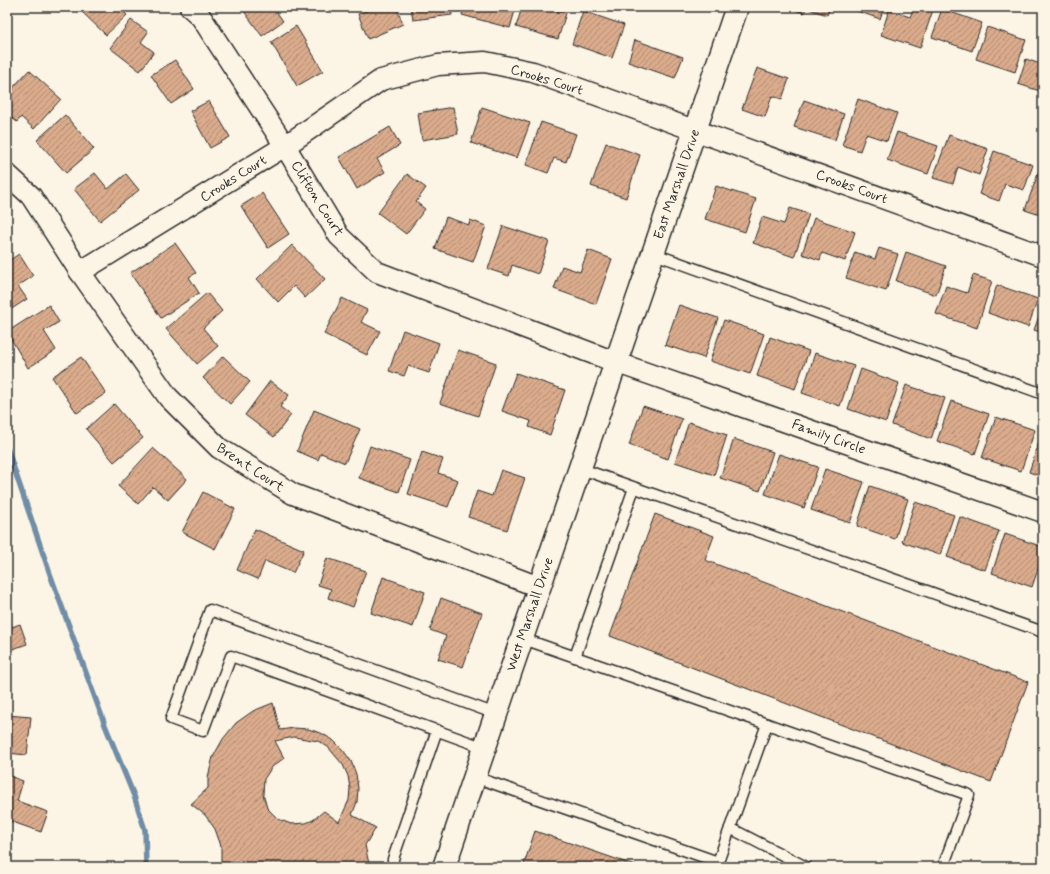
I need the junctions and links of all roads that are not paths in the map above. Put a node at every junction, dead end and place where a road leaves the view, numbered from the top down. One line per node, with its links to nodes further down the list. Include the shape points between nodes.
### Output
1 (190, 7): 4 (street, Clifton Court, via 201,17)
2 (737, 7): 3 (main road, East Marshall Drive)
3 (695, 129): 4 (street, Crooks Court, via 533,72 485,62 438,65 381,80); 6 (main road, East Marshall Drive); 7 (street, Crooks Court)
4 (285, 146): 8 (street, Crooks Court); 9 (street, Clifton Court, via 339,236 377,272)
5 (7, 174): 8 (street, Brent Court, via 31,196)
6 (652, 253): 9 (main road, East Marshall Drive); 10 (lane)
7 (1043, 256)
8 (80, 272): 14 (street, Brent Court, via 168,397 219,448 293,494)
9 (615, 362): 11 (main road, West Marshall Drive); 13 (street, Family Circle)
10 (1043, 394)
11 (579, 468): 12 (lane); 14 (main road, West Marshall Drive)
12 (634, 488): 15 (lane); 17 (lane)
13 (1043, 512)
14 (539, 587): 16 (main road, West Marshall Drive)
15 (1043, 632)
16 (521, 638): 17 (lane); 18 (main road, West Marshall Drive)
17 (575, 657): 19 (lane)
18 (496, 714): 20 (lane, via 210,610 171,719 204,731 230,656); 21 (main road, West Marshall Drive)
19 (767, 724): 23 (lane); 28 (lane, via 969,795)
20 (437, 730): 21 (lane); 25 (lane, via 393,859)
21 (485, 748): 22 (main road, West Marshall Drive)
22 (474, 777): 24 (lane); 26 (main road, West Marshall Drive)
23 (730, 828): 24 (lane); 27 (lane)
24 (717, 864)
25 (393, 867)
26 (444, 867)
27 (806, 867)
28 (943, 867)

